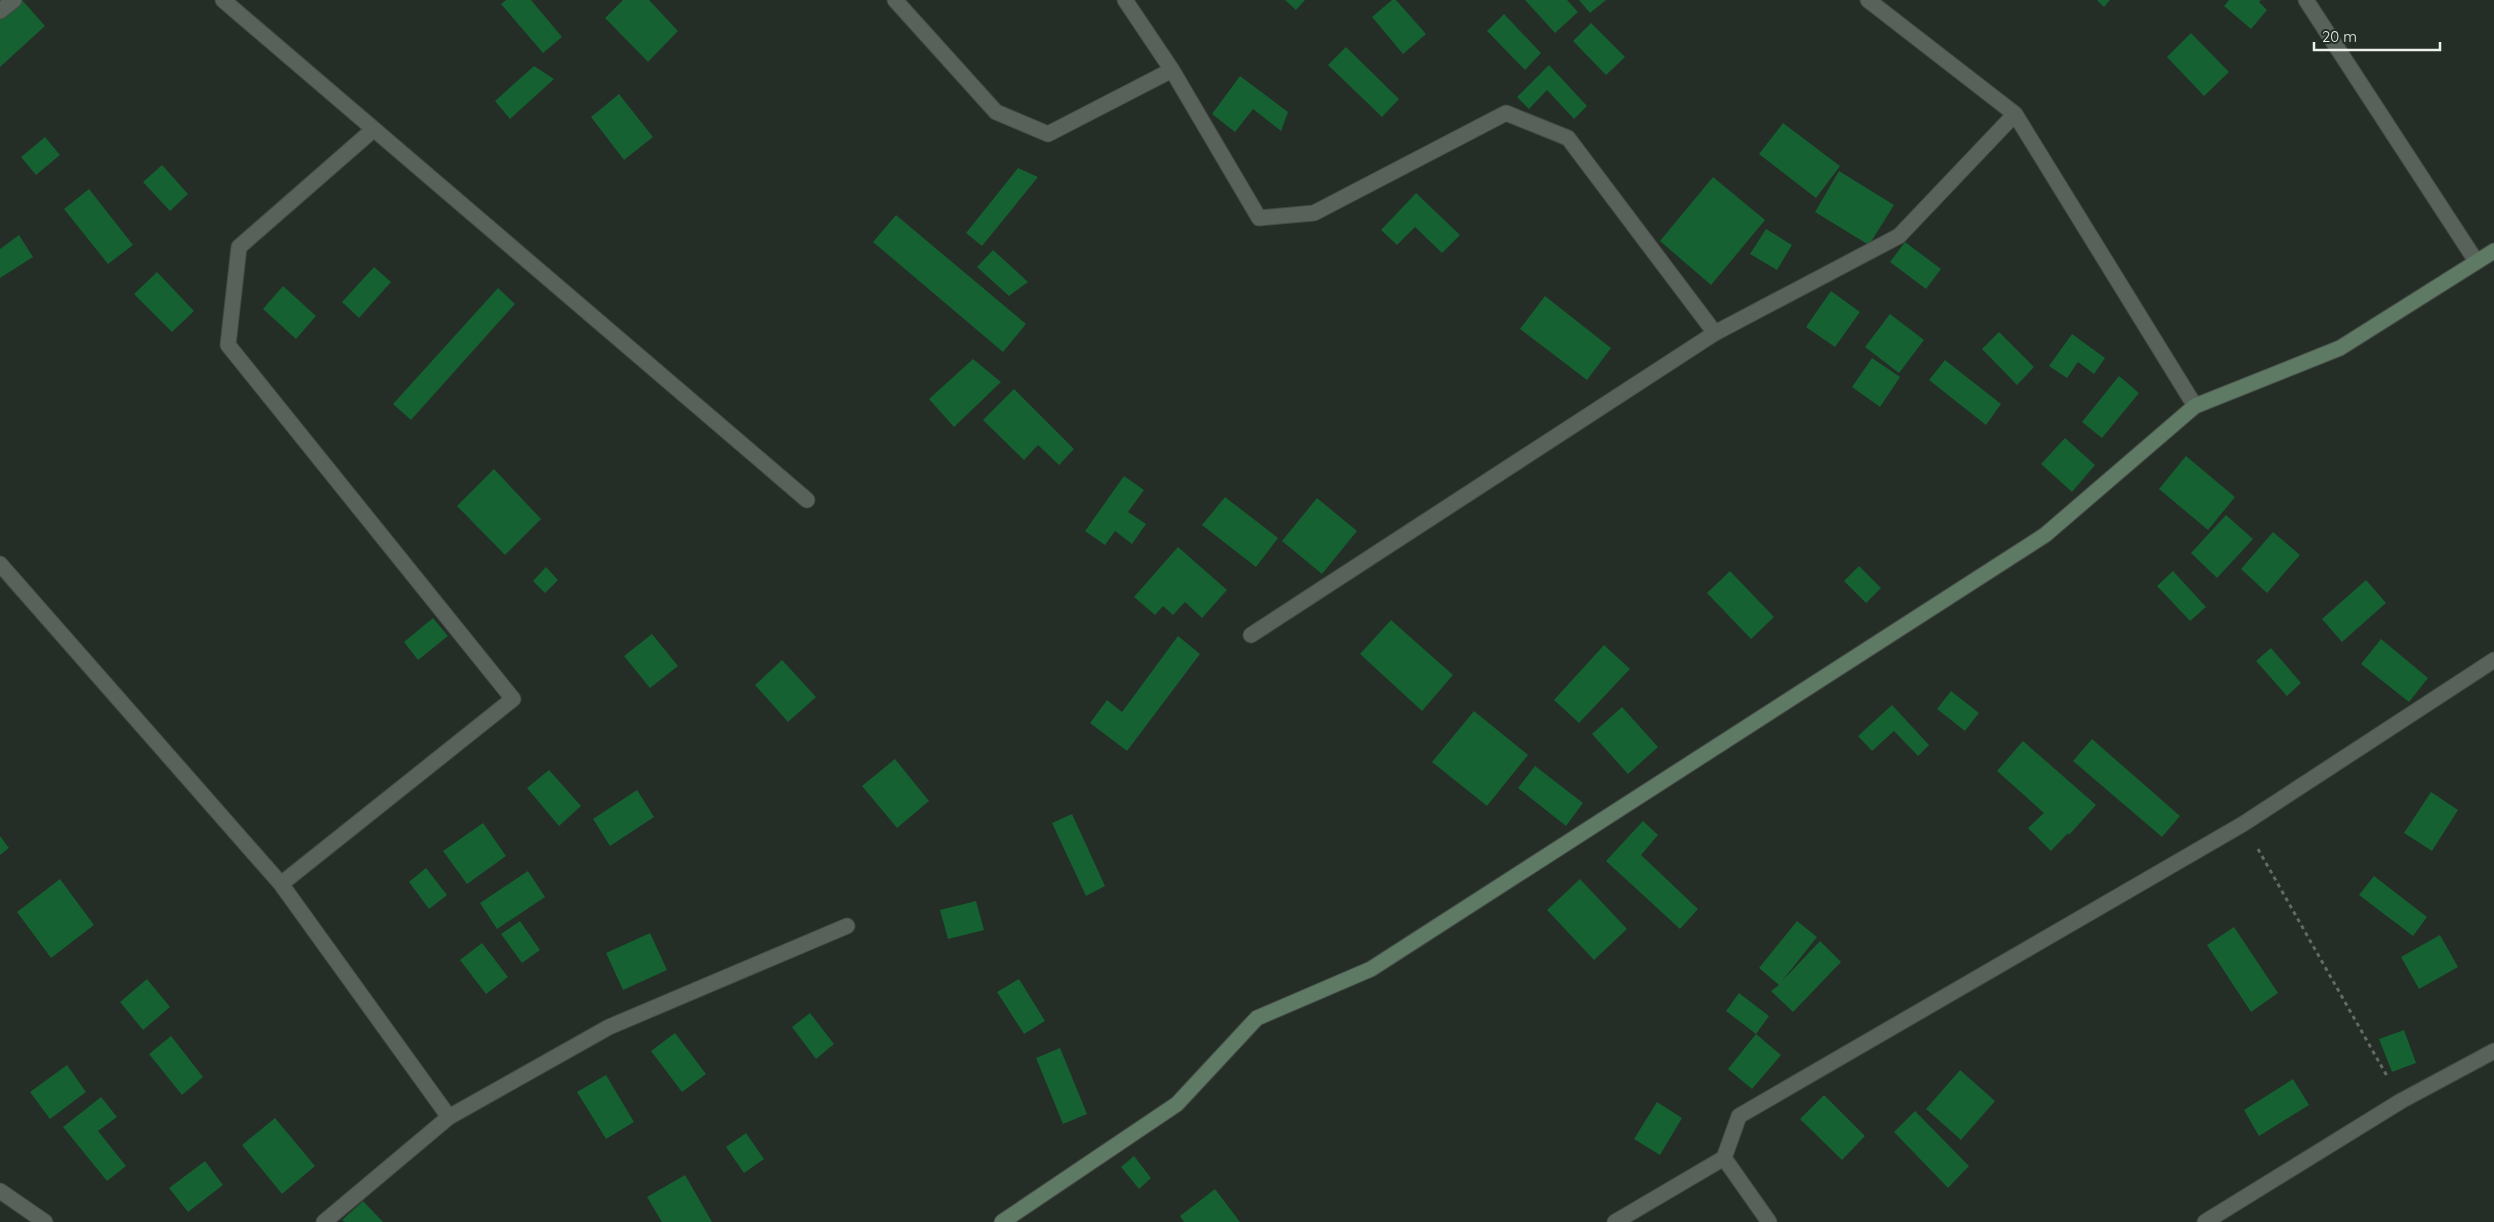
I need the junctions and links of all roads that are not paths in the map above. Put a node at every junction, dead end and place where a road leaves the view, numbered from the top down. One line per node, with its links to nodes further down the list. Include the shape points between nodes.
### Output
1 (14, 0): 7 (street)
2 (223, 0): 10 (street)
3 (894, 0): 8 (street, via 996,112 1048,134)
4 (1125, 0): 8 (street)
5 (1868, 0): 9 (street)
6 (2306, 0): 12 (street)
7 (0, 11)
8 (1172, 70): 13 (street, via 1259,218 1314,213 1506,113 1568,138)
9 (2015, 114): 13 (street, via 1898,236); 14 (street)
10 (374, 129): 15 (street); 19 (street, via 239,247 228,345 513,699)
11 (2494, 251): 12 (street)
12 (2476, 261): 14 (street, via 2340,348)
13 (1714, 333): 17 (street)
14 (2195, 406): 27 (street, via 2045,535 1371,969 1257,1018 1178,1104)
15 (807, 500)
16 (0, 564): 19 (street)
17 (1251, 635)
18 (2494, 660): 23 (street, via 2243,824 1740,1116)
19 (281, 884): 22 (street)
20 (847, 926): 22 (street, via 609,1027)
21 (2494, 1051): 30 (street, via 2401,1101)
22 (449, 1117): 26 (street)
23 (1724, 1158): 28 (street); 29 (street)
24 (0, 1191): 25 (street)
25 (45, 1222)
26 (324, 1222)
27 (1002, 1222)
28 (1615, 1222)
29 (1769, 1222)
30 (2205, 1222)

